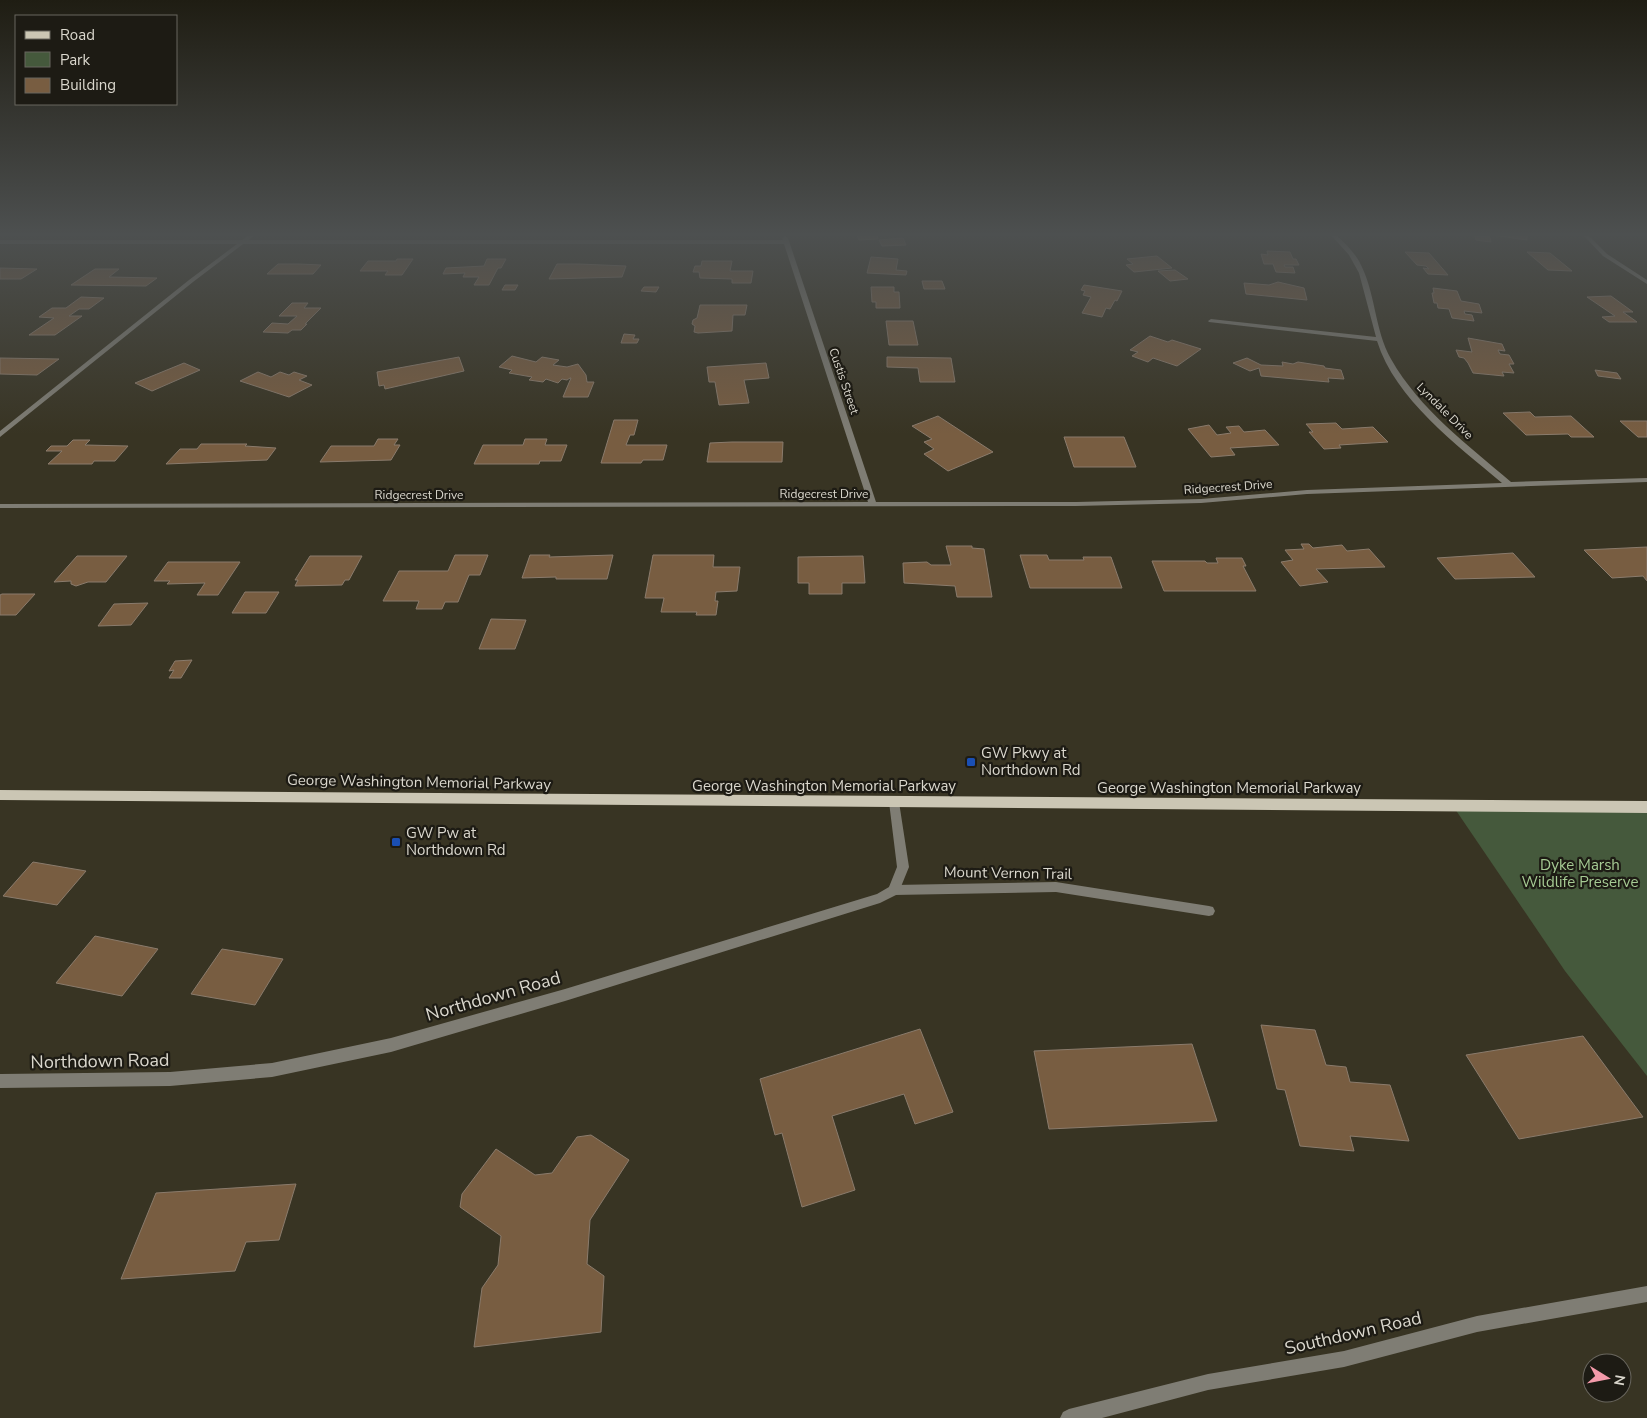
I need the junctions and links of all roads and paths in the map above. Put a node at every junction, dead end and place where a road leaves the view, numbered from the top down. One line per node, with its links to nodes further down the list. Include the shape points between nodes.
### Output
1 (168, 301): 6 (street)
2 (807, 301): 9 (street, Custis Street)
3 (1370, 301): 5 (street, Lyndale Drive)
4 (1211, 321): 5 (street)
5 (1378, 339): 8 (street, Lyndale Drive, via 1416,400)
6 (0, 435)
7 (1647, 480): 8 (street, Ridgecrest Drive)
8 (1508, 484): 9 (street, Ridgecrest Drive, via 1307,492 1201,501)
9 (873, 505): 10 (street, Ridgecrest Drive)
10 (0, 506)
11 (0, 794): 12 (main road, George Washington Memorial Parkway)
12 (894, 802): 13 (main road, George Washington Memorial Parkway); 14 (street, via 903,868)
13 (1647, 807)
14 (894, 890): 15 (street, Mount Vernon Trail, via 1056,887); 16 (street, Northdown Road, via 880,898 565,995 382,1047 272,1070 170,1079)
15 (1209, 911)
16 (0, 1081)
17 (1647, 1294): 18 (street, Southdown Road, via 1477,1324 1344,1359 1208,1382)
18 (1069, 1418)

